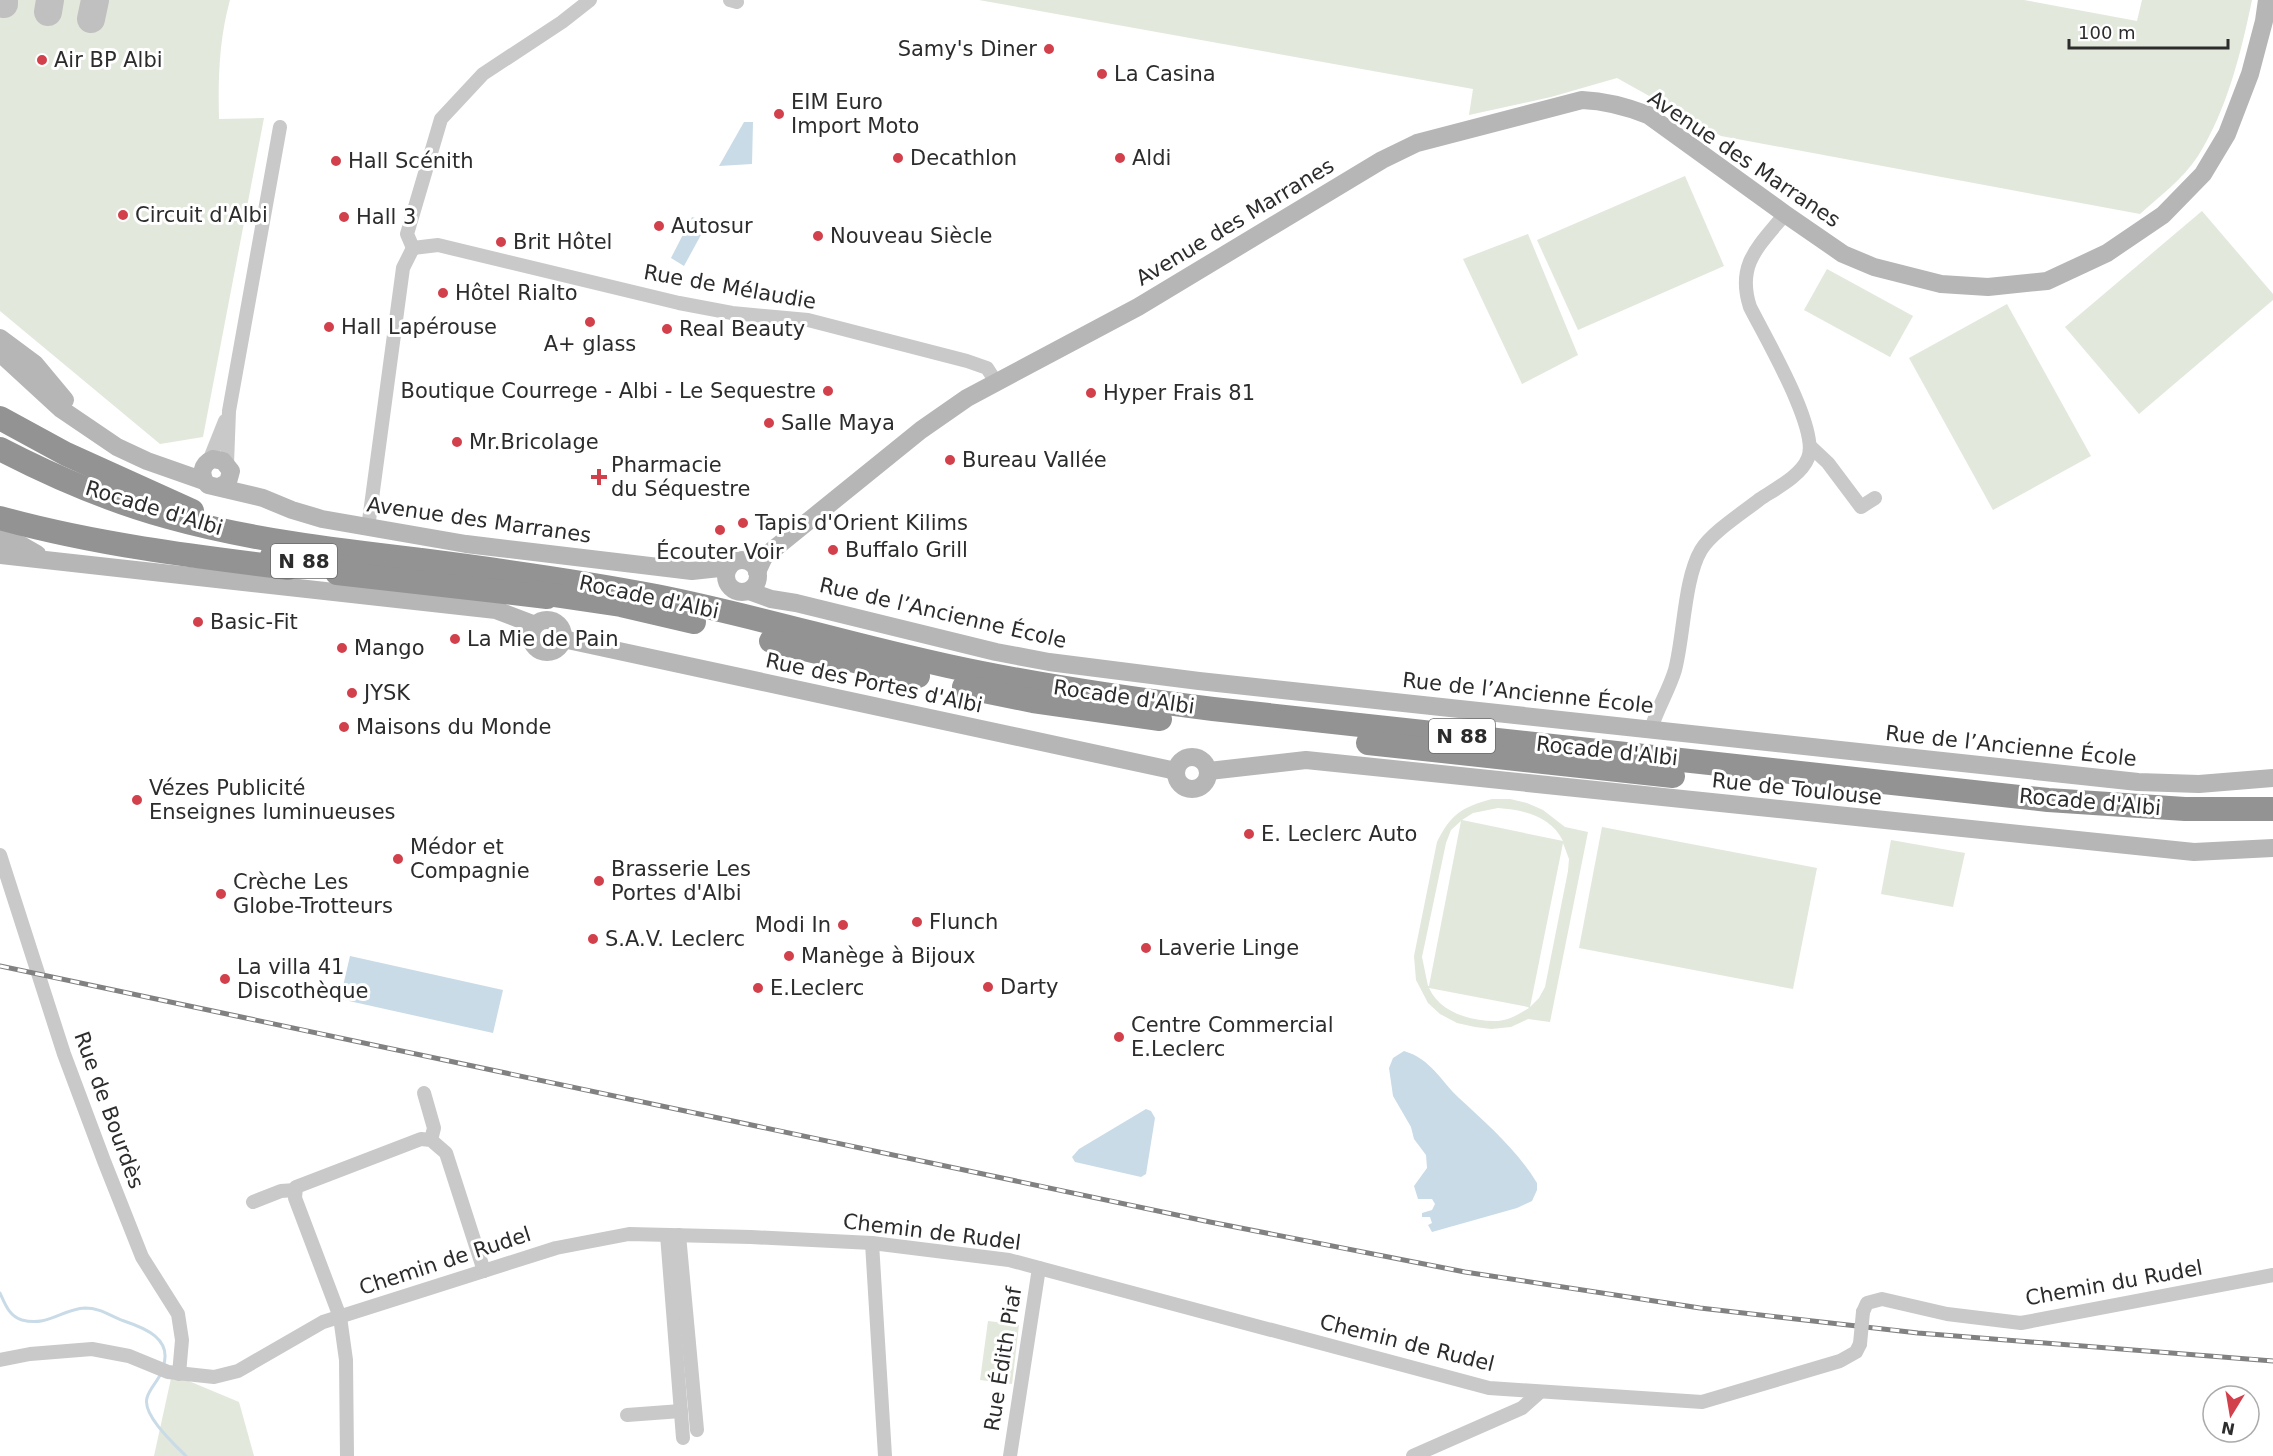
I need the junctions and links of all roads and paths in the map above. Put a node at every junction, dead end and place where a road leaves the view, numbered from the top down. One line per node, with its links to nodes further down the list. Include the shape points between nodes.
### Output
1 (590, 0): 5 (street, via 483,74 441,119 407,234)
2 (2267, 0): 4 (street, Avenue des Marranes, via 2250,74 2227,134 2203,174 2163,215 2107,253 2047,281 1988,287 1941,284 1904,276 1843,254)
3 (280, 127): 14 (street)
4 (1785, 214): 8 (street, Avenue des Marranes, via 1648,115 1603,101 1582,100 1417,142 1333,188 1138,307); 11 (street, via 1748,263 1744,291 1800,407)
5 (413, 248): 8 (street, Rue de Mélaudie, via 438,245 732,314 808,320 967,360 987,368); 17 (street, via 403,268)
6 (0, 338): 10 (street, Avenue des Marranes, via 35,364)
7 (0, 352): 10 (street, Avenue des Marranes, via 61,409)
8 (996, 382): 24 (street, Avenue des Marranes, via 921,430)
9 (0, 418): 20 (highway, via 66,454 192,511 236,525)
10 (87, 427): 14 (street, Avenue des Marranes, via 147,461)
11 (1811, 447): 15 (street, via 1861,507); 28 (street, via 1808,460 1796,473 1729,523 1702,549 1693,569 1675,670)
12 (0, 449): 20 (highway, Rocade d'Albi / N 88, via 72,483 166,517)
13 (0, 466): 25 (highway, Rocade d'Albi / N 88, via 88,507 204,543 314,563)
14 (216, 471): 17 (street, Avenue des Marranes, via 292,510)
15 (1875, 498)
16 (0, 518): 25 (highway, via 117,545)
17 (368, 528): 23 (street, Avenue des Marranes)
18 (0, 537): 22 (street)
19 (0, 549): 21 (street)
20 (369, 554): 31 (highway, Rocade d'Albi / N 88, via 561,579 660,597 947,666 1121,697 2048,800 2185,810)
21 (9, 556): 22 (street)
22 (49, 561): 26 (street, via 496,610)
23 (692, 571): 24 (street, Avenue des Marranes); 24 (street, Avenue des Marranes, via 730,587 726,577)
24 (750, 571): 28 (street, Rue de l’Ancienne École, via 771,599 1049,662)
25 (621, 605): 32 (highway, Rocade d'Albi / N 88, via 947,683 1122,715 2035,814 2186,826)
26 (535, 625): 27 (street, via 554,622); 27 (street, via 531,639 539,651 554,651)
27 (563, 639): 29 (street, Rue des Portes d'Albi, via 1176,771 1179,783 1191,790 1205,784)
28 (1651, 729): 30 (street, Rue de l’Ancienne École, via 2138,783 2199,784)
29 (1209, 771): 33 (street, Rue de Toulouse, via 1306,760 2194,852)
30 (2273, 778)
31 (2273, 809)
32 (2273, 825)
33 (2273, 848)
34 (0, 855): 46 (street, Rue de Bourdès, via 64,1054 104,1161 142,1257 178,1314 182,1340)
35 (424, 1093): 36 (street, via 434,1128)
36 (431, 1140): 37 (street, via 421,1139); 42 (street, via 446,1153)
37 (295, 1190): 38 (street); 44 (street)
38 (253, 1202)
39 (673, 1235): 40 (street, Chemin de Rudel); 42 (street, Chemin de Rudel, via 629,1234 556,1248); 49 (street); 51 (street)
40 (872, 1243): 41 (street, Chemin de Rudel, via 1009,1260); 54 (street)
41 (1039, 1268): 47 (street, Chemin de Rudel, via 1489,1388); 55 (street, Rue Édith Piaf)
42 (484, 1271): 44 (street, Chemin de Rudel)
43 (2273, 1275): 48 (street, Chemin du Rudel, bridge, via 2021,1323 1947,1314 1882,1299 1867,1303 1856,1352)
44 (340, 1317): 46 (street, Chemin de Rudel, via 323,1322 238,1371 214,1377); 53 (street, via 346,1360)
45 (0, 1360): 46 (street, Chemin de Rudel, via 92,1349 129,1356)
46 (168, 1371)
47 (1540, 1392): 48 (street, Chemin de Rudel); 56 (street, via 1522,1408)
48 (1702, 1402)
49 (681, 1411): 50 (street); 52 (street)
50 (627, 1415)
51 (697, 1430)
52 (683, 1438)
53 (347, 1456)
54 (885, 1456)
55 (1010, 1456)
56 (1413, 1456)

